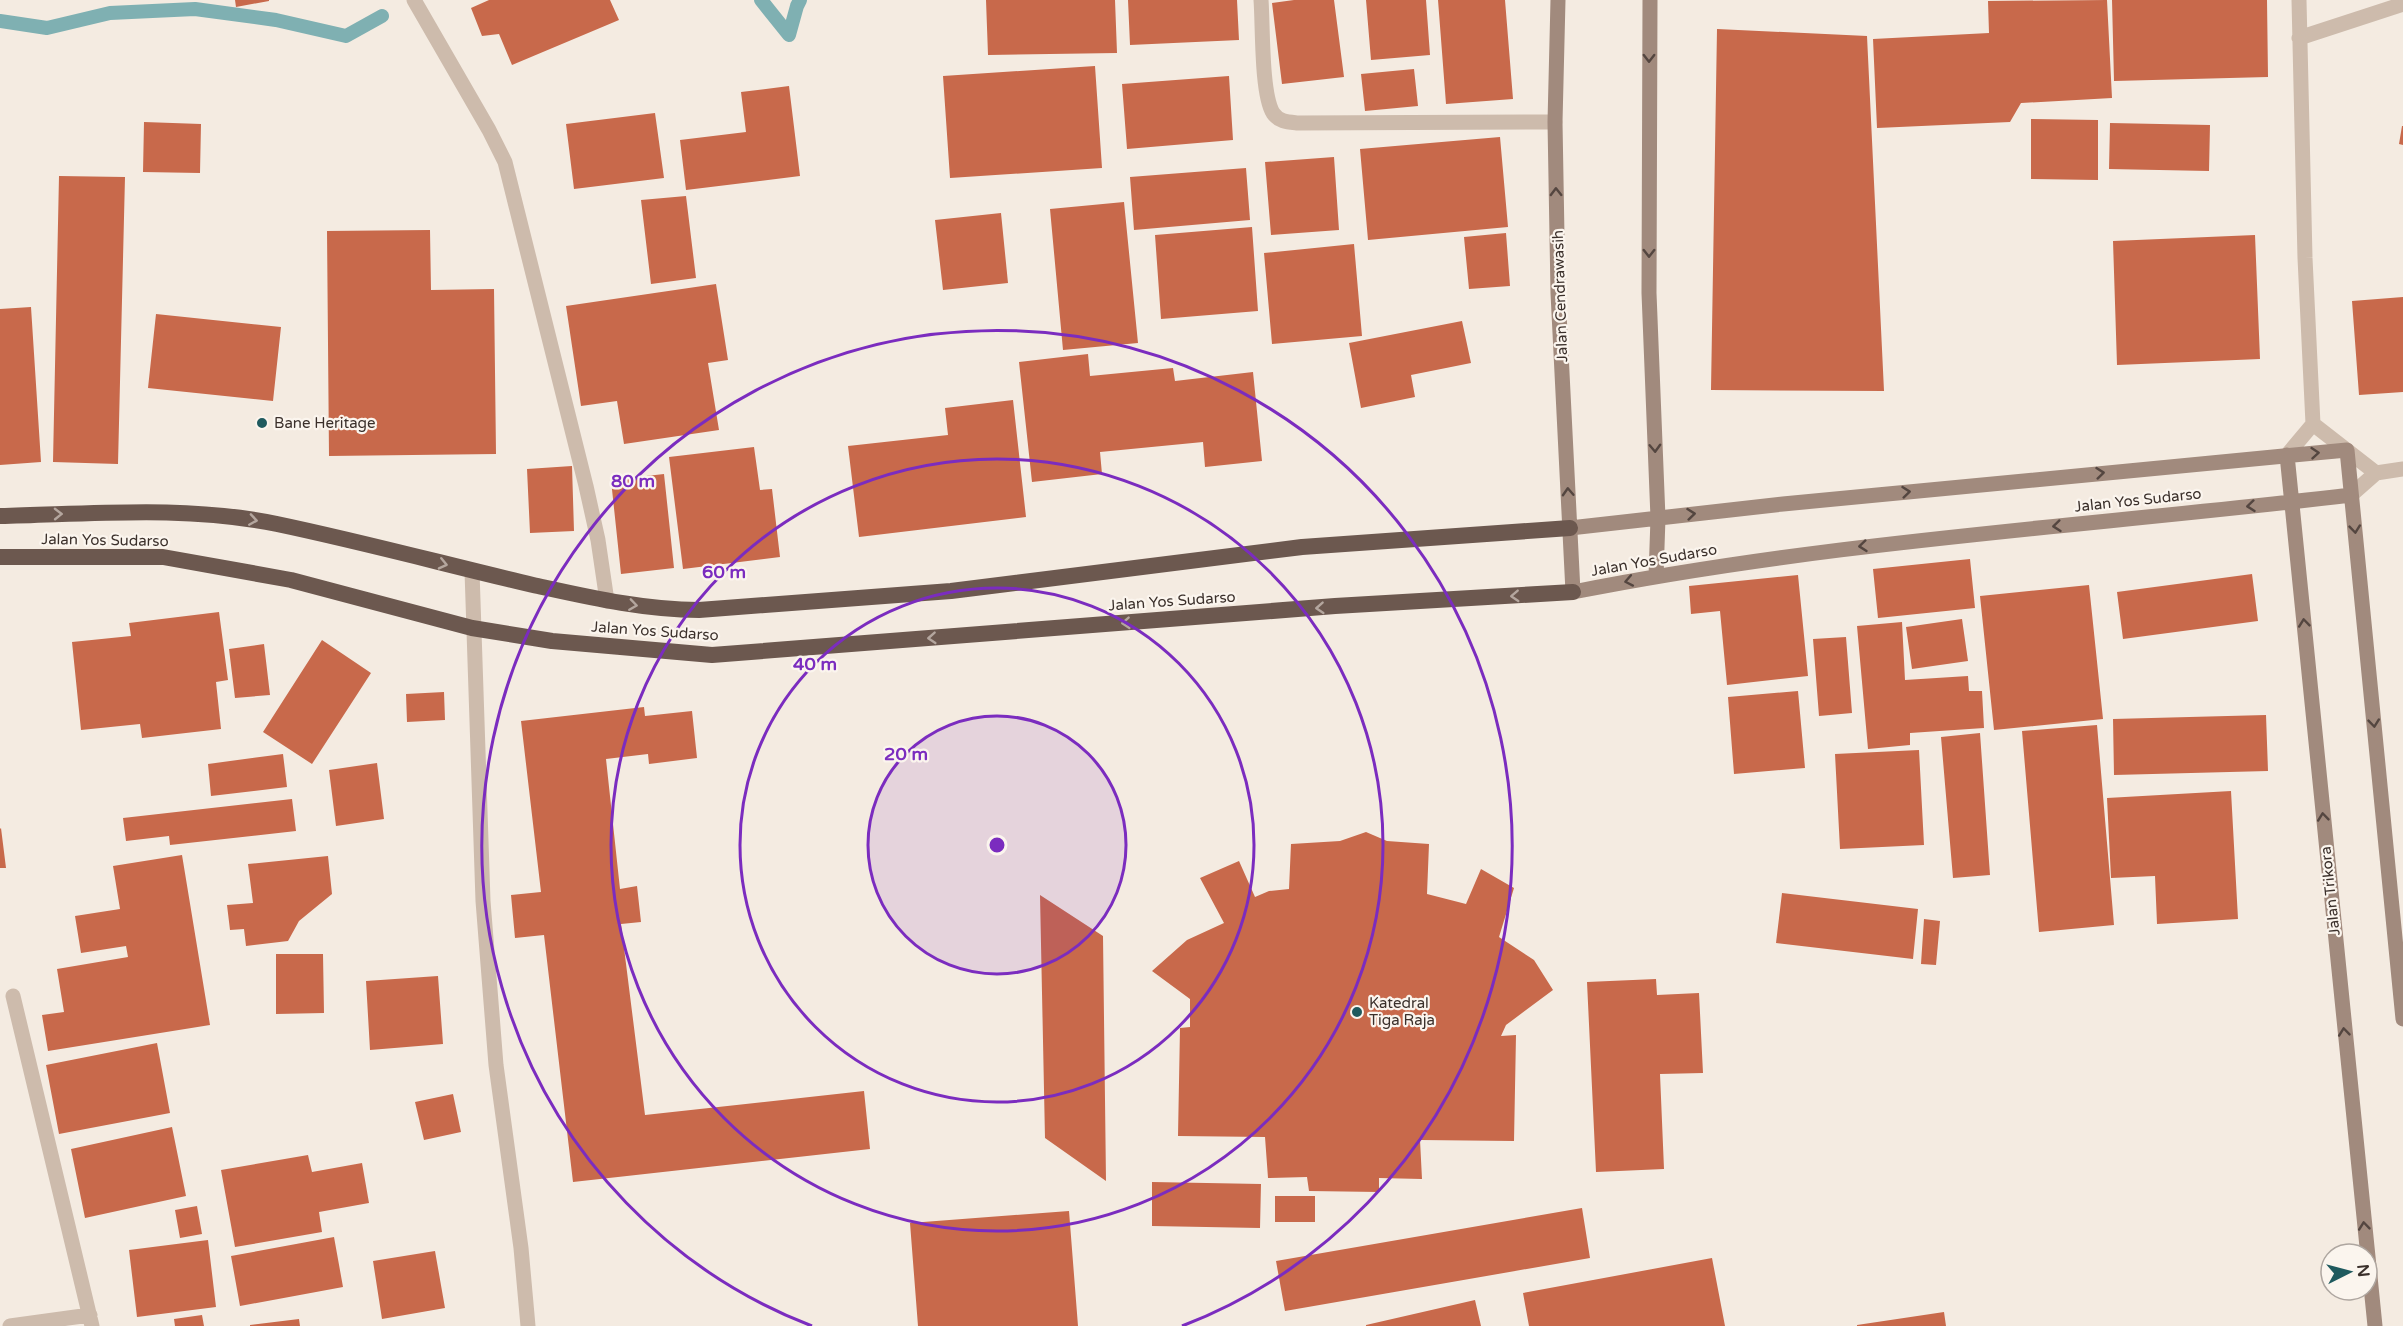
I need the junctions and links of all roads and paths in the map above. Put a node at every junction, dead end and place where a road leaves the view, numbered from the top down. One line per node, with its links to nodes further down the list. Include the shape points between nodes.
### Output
1 (414, 0): 23 (street, via 505,162 586,486)
2 (1261, 0): 8 (street, via 1267,95 1273,112 1282,122)
3 (1558, 0): 8 (main road, Jalan Cendrawasih)
4 (1650, 0): 17 (main road, one-way to 17, via 1649,293)
5 (2298, 0): 7 (street)
6 (2403, 4): 7 (street)
7 (2299, 38): 9 (street)
8 (1555, 122): 18 (main road, Jalan Cendrawasih, one-way to 8, via 1558,293)
9 (2313, 424): 10 (street); 11 (street)
10 (2347, 450): 11 (main road, Jalan Yos Sudarso, one-way to 10); 13 (street); 14 (main road)
11 (2287, 455): 15 (main road, Jalan Trikora); 17 (main road, Jalan Yos Sudarso, one-way to 11)
12 (2403, 469): 13 (street)
13 (2376, 473): 14 (street)
14 (2351, 495): 15 (main road, Jalan Yos Sudarso); 26 (main road, one-way to 26)
15 (2292, 502): 21 (main road, Jalan Yos Sudarso, one-way to 21, via 1852,547); 28 (main road, Jalan Trikora, one-way to 15)
16 (0, 516): 20 (highway, Jalan Yos Sudarso, one-way to 20, via 214,514 276,524)
17 (1658, 518): 18 (main road, Jalan Yos Sudarso); 21 (main road)
18 (1570, 528): 22 (main road, Jalan Cendrawasih); 23 (highway, Jalan Yos Sudarso, one-way to 18, via 667,610 699,610 928,593 1302,548)
19 (0, 556): 24 (highway, Jalan Yos Sudarso, via 163,557 291,580)
20 (472, 571): 23 (highway, Jalan Yos Sudarso); 24 (street)
21 (1656, 576): 22 (main road, Jalan Yos Sudarso, one-way to 22)
22 (1573, 592): 24 (highway, Jalan Yos Sudarso, one-way to 24, via 1335,606 712,655 552,641)
23 (607, 601)
24 (472, 628): 30 (street, via 483,902 492,1018)
25 (13, 996): 27 (street)
26 (2403, 1019)
27 (91, 1320): 29 (street)
28 (2371, 1325)
29 (10, 1326)
30 (528, 1326)

